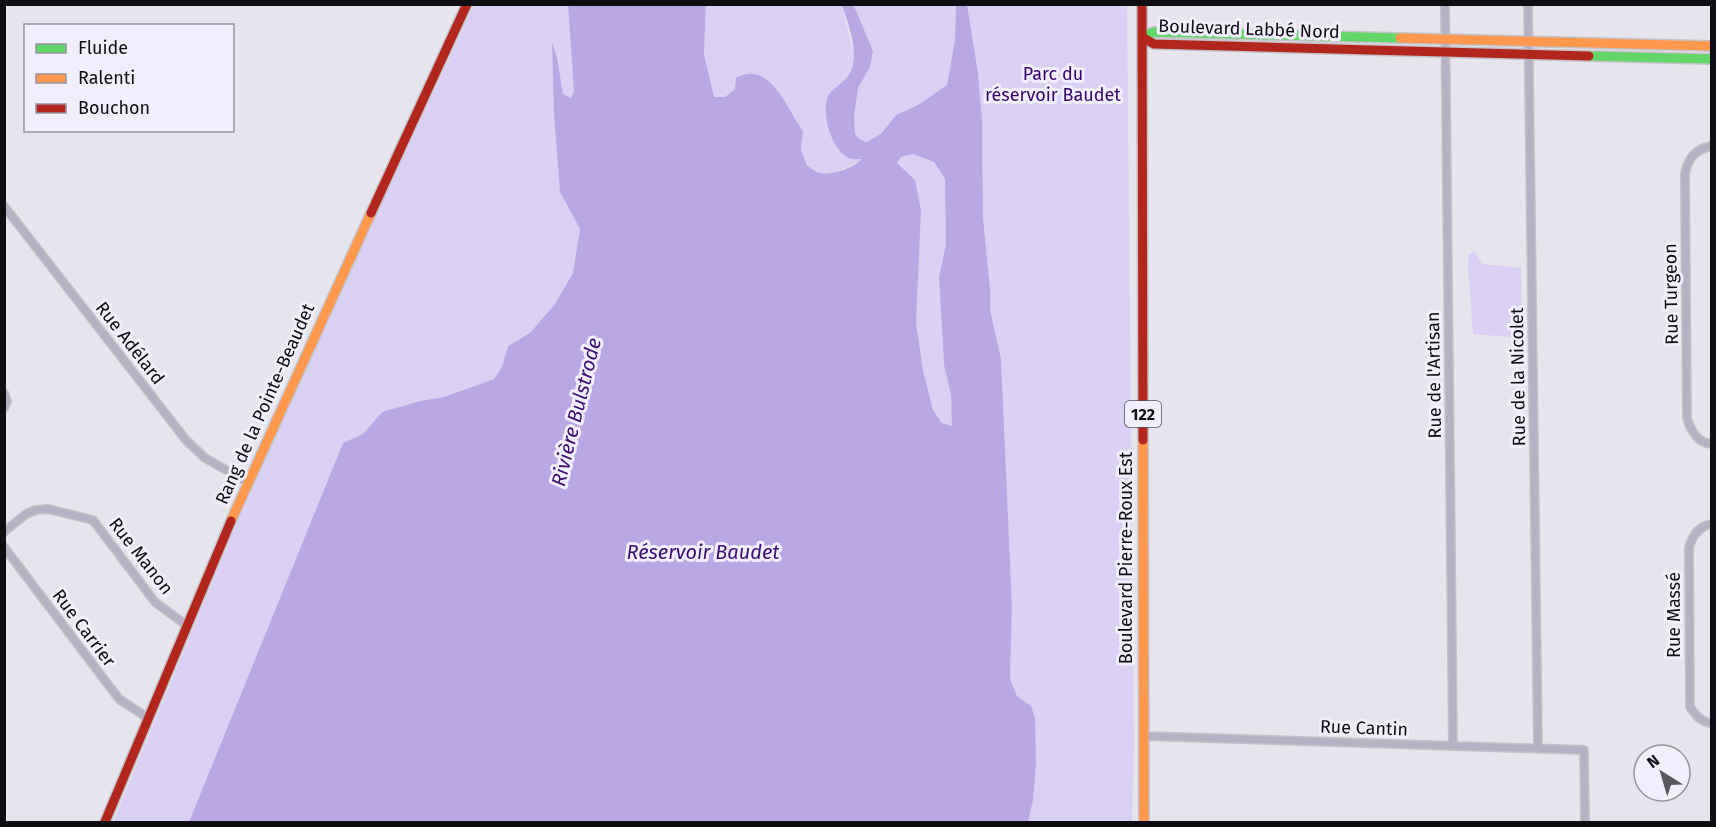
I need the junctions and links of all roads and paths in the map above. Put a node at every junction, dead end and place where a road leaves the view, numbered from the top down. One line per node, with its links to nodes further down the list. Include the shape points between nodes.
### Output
1 (467, 4): 17 (main road, Rang de la Pointe-Beaudet)
2 (1142, 4): 5 (main road, Boulevard Pierre-Roux Est / 122)
3 (1445, 4): 6 (street, Rue de l'Artisan)
4 (1528, 4): 7 (street, Rue de la Nicolet)
5 (1142, 37): 6 (main road, Boulevard Labbé Nord, via 1154,32); 9 (main road, Boulevard Labbé Nord, via 1154,44); 24 (main road, Boulevard Pierre-Roux Est / 122)
6 (1445, 39): 7 (main road, Boulevard Labbé Nord); 9 (street, Rue de l'Artisan)
7 (1529, 41): 8 (main road, Boulevard Labbé Nord); 10 (street, Rue de la Nicolet)
8 (1712, 46)
9 (1445, 53): 10 (main road, Boulevard Labbé Nord); 25 (street, Rue de l'Artisan)
10 (1529, 55): 11 (main road, Boulevard Labbé Nord); 26 (street, Rue de la Nicolet)
11 (1712, 59)
12 (1712, 146): 16 (street, Rue Turgeon, via 1691,157 1685,175 1687,418 1699,440)
13 (4, 206): 17 (street, Rue Adélard, via 186,440 205,458)
14 (4, 393): 15 (street)
15 (4, 408)
16 (1712, 444)
17 (247, 482): 21 (main road, Rang de la Pointe-Beaudet)
18 (1712, 524): 23 (street, Rue Massé, via 1697,531 1689,548 1690,707 1696,716)
19 (4, 532): 21 (street, Rue Manon, via 36,510 48,509 93,520 155,602)
20 (4, 548): 22 (street, Rue Carrier, via 119,699)
21 (186, 625): 22 (main road, Rang de la Pointe-Beaudet)
22 (148, 718): 27 (main road, Rang de la Pointe-Beaudet)
23 (1712, 723)
24 (1144, 736): 25 (street, Rue Cantin); 28 (main road, Boulevard Pierre-Roux Est / 122)
25 (1454, 746): 26 (street, Rue Cantin)
26 (1538, 750): 29 (street, Rue Cantin, via 1584,750)
27 (105, 822)
28 (1144, 822)
29 (1585, 822)

